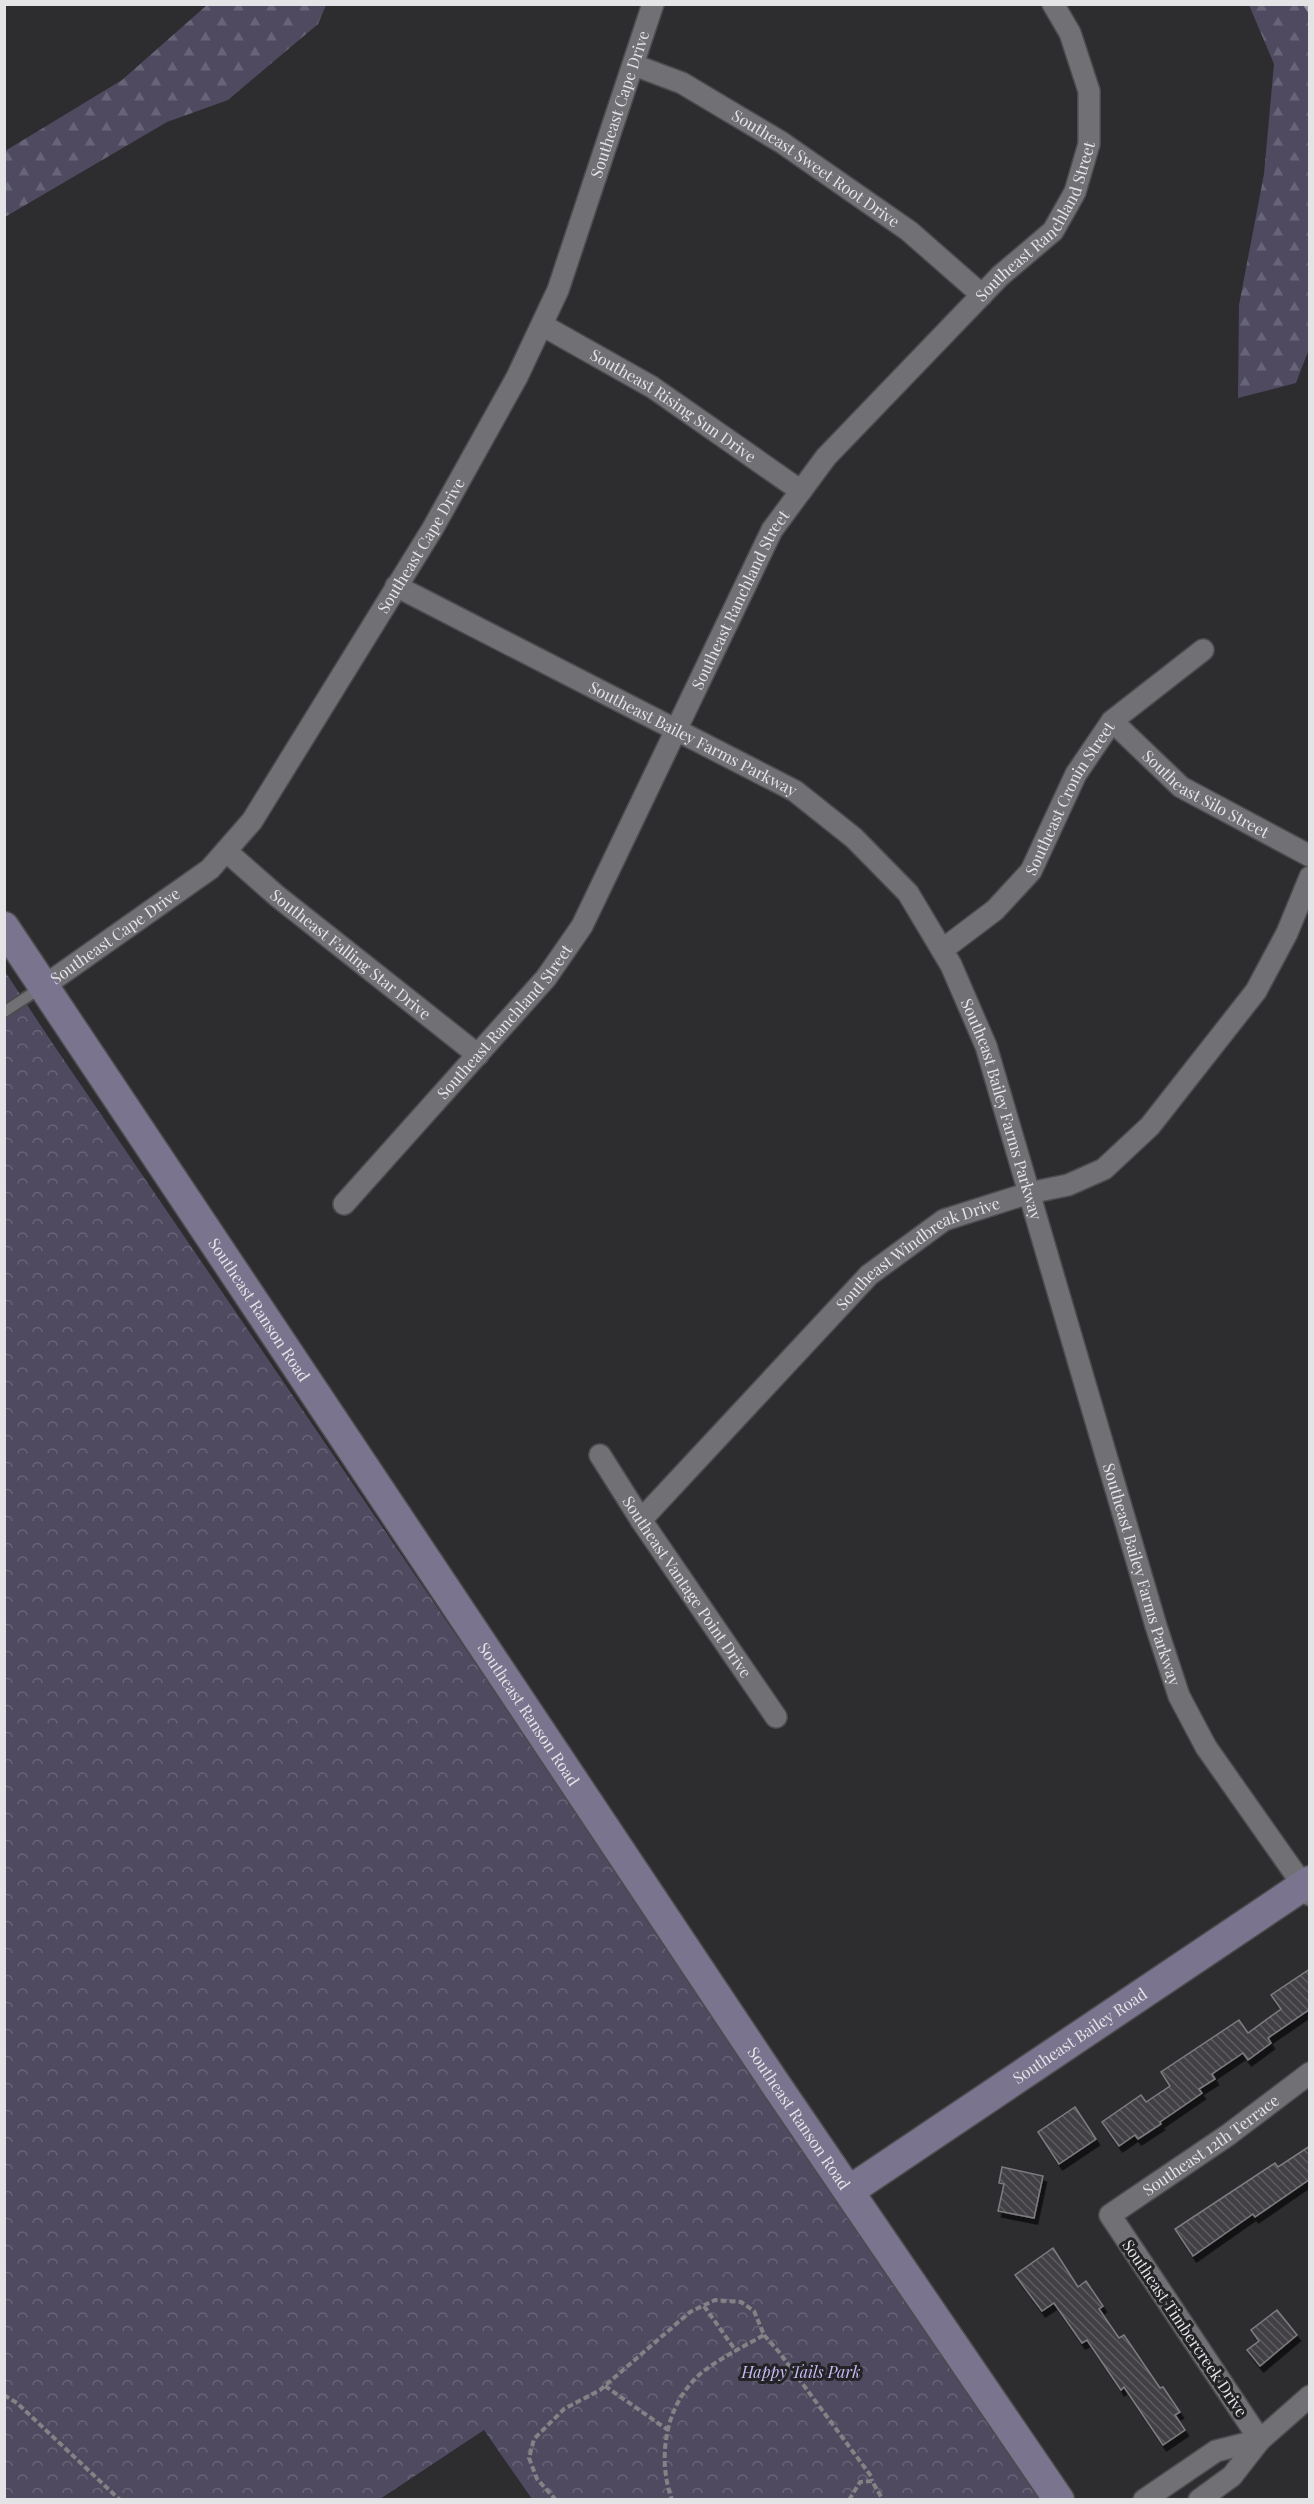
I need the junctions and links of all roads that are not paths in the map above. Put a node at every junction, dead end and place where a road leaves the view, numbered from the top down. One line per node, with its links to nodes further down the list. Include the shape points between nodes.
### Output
1 (653, 4): 3 (street, Southeast Cape Drive)
2 (1053, 4): 4 (street, Southeast Ranchland Street, via 1070,33 1089,91 1089,144 1075,192 1053,231)
3 (634, 65): 4 (street, Southeast Sweet Root Drive, via 682,83 781,142 909,231); 5 (street, Southeast Cape Drive, via 558,290)
4 (982, 295): 6 (street, Southeast Ranchland Street, via 826,457)
5 (542, 325): 6 (street, Southeast Rising Sun Drive, via 652,387); 7 (street, Southeast Cape Drive, via 512,387)
6 (801, 491): 10 (street, Southeast Ranchland Street, via 772,530)
7 (396, 586): 10 (street, Southeast Bailey Farms Parkway); 11 (street, Southeast Cape Drive, via 252,821)
8 (1203, 650): 9 (street, Southeast Cronin Street)
9 (1112, 721): 12 (street, Southeast Silo Street, via 1181,787); 15 (street, Southeast Cronin Street, via 1076,774 1031,871 995,910)
10 (677, 731): 15 (street, Southeast Bailey Farms Parkway, via 795,790 854,838 908,893); 18 (street, Southeast Ranchland Street, via 582,926 546,978)
11 (226, 851): 16 (street, Southeast Cape Drive, via 210,869); 18 (street, Southeast Falling Star Drive)
12 (1310, 856)
13 (1310, 877): 19 (street, Southeast Windbreak Drive, via 1287,933 1256,991 1150,1126 1104,1169 1068,1185)
14 (4, 927): 16 (street, Southeast Ranson Road)
15 (942, 950): 19 (street, Southeast Bailey Farms Parkway, via 986,1046)
16 (44, 986): 17 (lane); 26 (street, Southeast Ranson Road)
17 (4, 1012)
18 (478, 1055): 20 (street, Southeast Ranchland Street)
19 (1029, 1193): 22 (street, Southeast Windbreak Drive, via 944,1220 869,1275); 24 (street, Southeast Bailey Farms Parkway, via 1179,1695 1206,1747)
20 (344, 1204)
21 (600, 1455): 22 (street, Southeast Vantage Point Drive)
22 (641, 1520): 23 (street, Southeast Vantage Point Drive)
23 (776, 1718)
24 (1307, 1887): 26 (street, Southeast Bailey Road)
25 (1310, 2073): 27 (street, Southeast 12th Terrace, via 1228,2135)
26 (849, 2191): 30 (street, Southeast Ranson Road)
27 (1110, 2215): 29 (street, Southeast Timbercreek Drive)
28 (1310, 2396): 29 (street)
29 (1260, 2440): 31 (street, via 1215,2451); 32 (street, via 1232,2476)
30 (1059, 2499)
31 (1144, 2499)
32 (1199, 2499)

